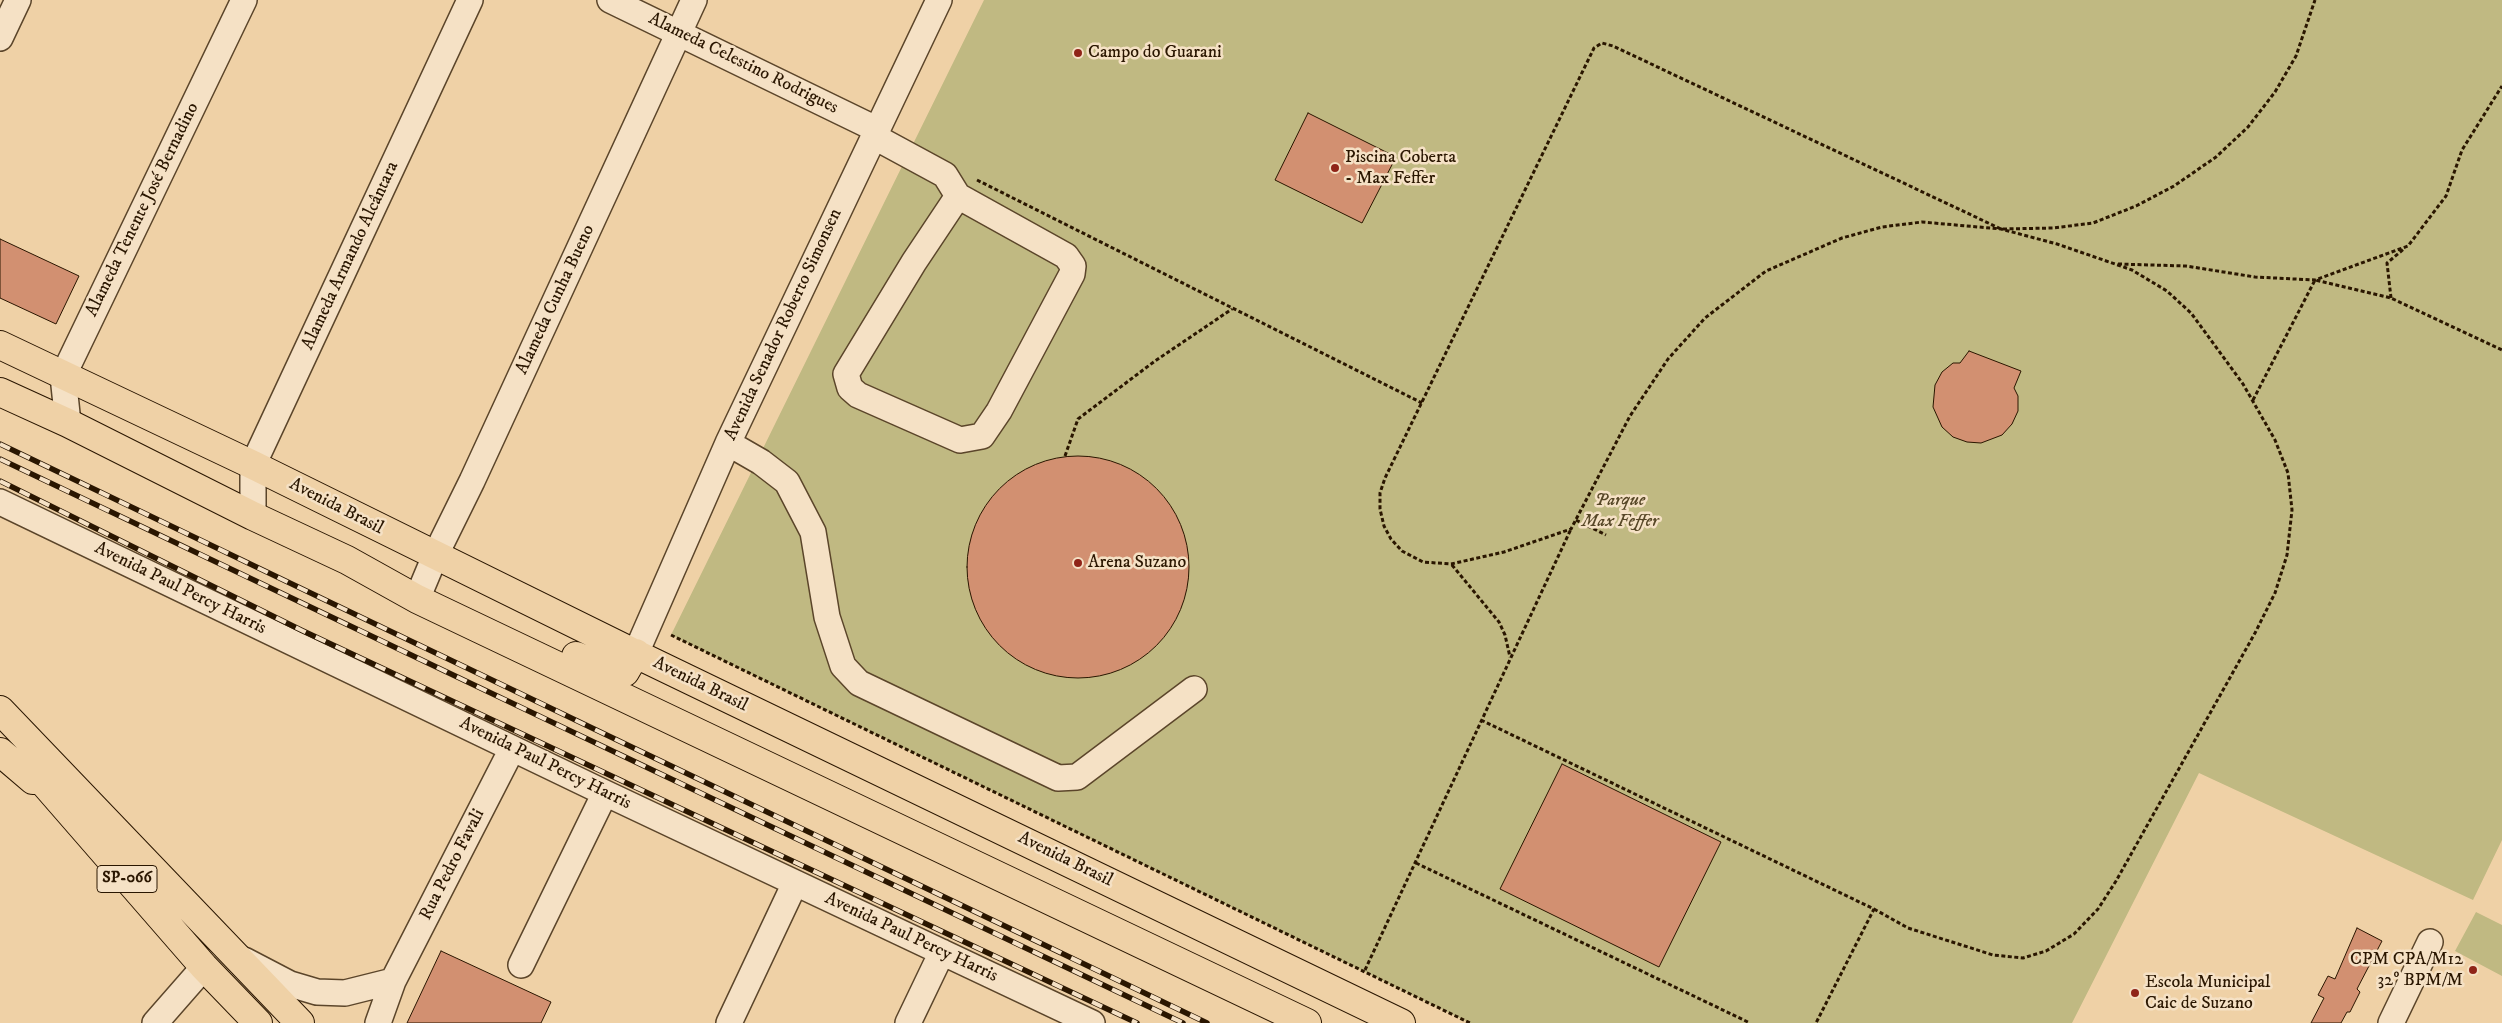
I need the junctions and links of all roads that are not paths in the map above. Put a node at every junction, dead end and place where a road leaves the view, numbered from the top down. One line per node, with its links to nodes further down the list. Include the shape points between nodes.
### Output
1 (18, 0): 8 (street)
2 (244, 0): 12 (street, Alameda Tenente José Bernadino)
3 (470, 0): 16 (street, Alameda Armando Alcântara)
4 (610, 0): 7 (street, Alameda Celestino Rodrigues)
5 (694, 0): 7 (street, Alameda Cunha Bueno)
6 (939, 0): 9 (street, Avenida Senador Roberto Simonsen)
7 (678, 33): 9 (street, Alameda Celestino Rodrigues); 19 (street, Alameda Cunha Bueno, via 472,482)
8 (0, 38)
9 (874, 132): 10 (street, Alameda Celestino Rodrigues); 15 (street, Avenida Senador Roberto Simonsen)
10 (966, 187): 10 (street, via 914,262 846,374 850,388 858,395 960,440 982,436 999,411 1072,274 1073,266 1066,256)
11 (0, 345): 12 (main road, Avenida Brasil)
12 (63, 376): 14 (street); 16 (main road, Avenida Brasil)
13 (0, 392): 14 (main road)
14 (68, 423): 18 (main road)
15 (728, 443): 21 (street, Avenida Senador Roberto Simonsen); 23 (street, via 787,482 813,532 827,617 843,666 859,683 1058,778 1077,777)
16 (253, 465): 18 (street, Alameda Armando Alcântara); 19 (main road, Avenida Brasil)
17 (0, 502): 26 (street, Avenida Paul Percy Harris)
18 (252, 516): 20 (main road, via 346,560)
19 (434, 556): 20 (street, Alameda Cunha Bueno); 21 (main road, Avenida Brasil)
20 (417, 599): 22 (main road)
21 (636, 653): 22 (main road, via 625,672 617,673 571,655 556,654); 31 (main road, Avenida Brasil)
22 (542, 658): 34 (main road)
23 (1194, 689)
24 (0, 710): 36 (main road, SP-066)
25 (0, 732): 29 (main road, SP-066)
26 (512, 749): 28 (street, Avenida Paul Percy Harris); 40 (street, Rua Pedro Favali)
27 (0, 752): 29 (main road)
28 (606, 793): 30 (street, Avenida Paul Percy Harris); 37 (street)
29 (64, 806): 38 (main road, SP-066)
30 (795, 883): 35 (street, Avenida Paul Percy Harris); 45 (street)
31 (1173, 911): 32 (main road, Avenida Brasil); 34 (main road, via 1179,922 1180,937 1169,946)
32 (1225, 936): 39 (main road, via 1202,935 1196,939 1191,954); 49 (main road, Avenida Brasil)
33 (2430, 942): 50 (street)
34 (1150, 946): 39 (main road)
35 (942, 952): 46 (street); 47 (street, Avenida Paul Percy Harris)
36 (236, 956): 40 (street, via 290,984 318,992 345,993); 43 (main road, SP-066)
37 (521, 965)
38 (204, 967): 41 (street); 42 (main road, SP-066)
39 (1198, 970): 48 (main road)
40 (393, 981): 44 (street, Rua Pedro Favali)
41 (155, 1023)
42 (258, 1023)
43 (300, 1023)
44 (378, 1023)
45 (729, 1023)
46 (908, 1023)
47 (1090, 1023)
48 (1307, 1023)
49 (1401, 1023)
50 (2391, 1023)

